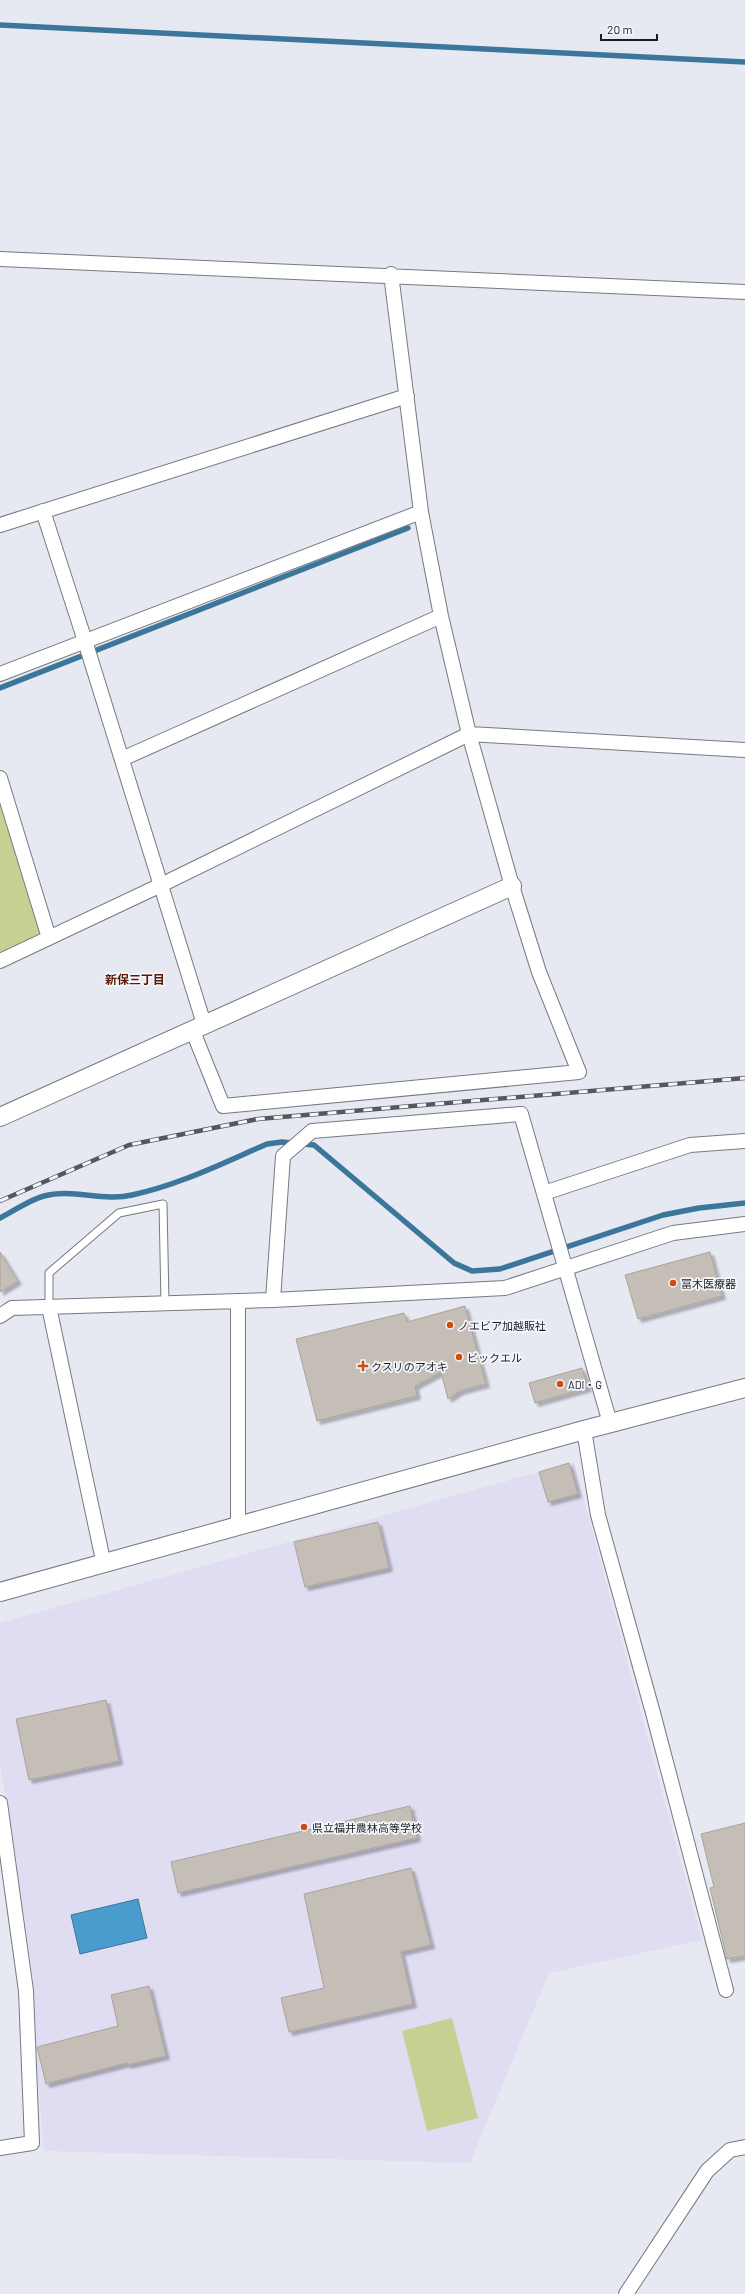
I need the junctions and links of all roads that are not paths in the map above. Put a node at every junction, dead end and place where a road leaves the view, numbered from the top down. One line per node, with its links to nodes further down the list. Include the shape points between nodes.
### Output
1 (0, 259): 2 (street)
2 (391, 274): 3 (street); 4 (street)
3 (745, 292)
4 (407, 396): 5 (street); 6 (street)
5 (43, 511): 7 (street); 9 (street)
6 (421, 512): 8 (street); 9 (street)
7 (0, 525)
8 (441, 616): 11 (street); 13 (street)
9 (85, 641): 10 (street); 13 (street)
10 (0, 674)
11 (469, 734): 12 (street); 15 (street); 16 (street)
12 (745, 750)
13 (122, 759): 15 (street)
14 (0, 778): 17 (street)
15 (161, 885): 17 (street); 19 (street)
16 (512, 886): 19 (street); 19 (street, via 539,972 579,1072 223,1106)
17 (49, 938): 18 (street)
18 (0, 961)
19 (198, 1026): 20 (street)
20 (0, 1117)
21 (745, 1141): 22 (street, via 690,1146)
22 (544, 1193): 24 (street); 25 (street, via 521,1114 312,1131 283,1156)
23 (745, 1224): 24 (street, via 673,1233)
24 (565, 1268): 25 (street, via 505,1288); 31 (street)
25 (273, 1300): 26 (street)
26 (238, 1301): 27 (street); 33 (street)
27 (165, 1304): 28 (street); 28 (lane, via 163,1204 119,1213 49,1273)
28 (49, 1308): 29 (street, via 12,1308); 34 (street)
29 (0, 1316)
30 (745, 1388): 31 (street)
31 (610, 1423): 32 (street)
32 (584, 1430): 33 (street); 37 (street, via 598,1515)
33 (238, 1526): 34 (street)
34 (104, 1565): 35 (street)
35 (0, 1592)
36 (0, 1803): 39 (street, via 26,1991 32,2143)
37 (726, 1990)
38 (745, 2147): 40 (street, via 730,2150 707,2171)
39 (0, 2148)
40 (626, 2294)

